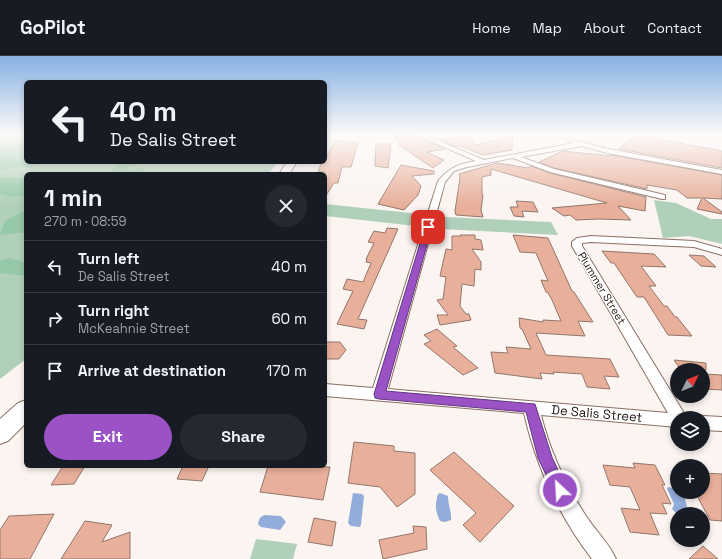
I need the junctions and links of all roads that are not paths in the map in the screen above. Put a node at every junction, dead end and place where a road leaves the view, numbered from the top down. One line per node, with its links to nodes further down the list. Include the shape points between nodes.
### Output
1 (476, 158): 5 (street)
2 (498, 158): 5 (street)
3 (519, 158): 7 (street, via 552,171)
4 (648, 158): 6 (street)
5 (482, 161): 10 (street, via 456,168 442,180)
6 (722, 172)
7 (662, 197)
8 (722, 252): 13 (street, Plummer Street, via 694,244 591,239 577,242)
9 (327, 390): 10 (street, De Salis Street)
10 (379, 394): 11 (street, De Salis Street)
11 (531, 408): 14 (street, De Salis Street); 18 (street, via 545,458 564,499)
12 (24, 411): 17 (main road)
13 (673, 411)
14 (670, 418)
15 (710, 423): 16 (street)
16 (722, 424)
17 (0, 434)
18 (605, 559)

